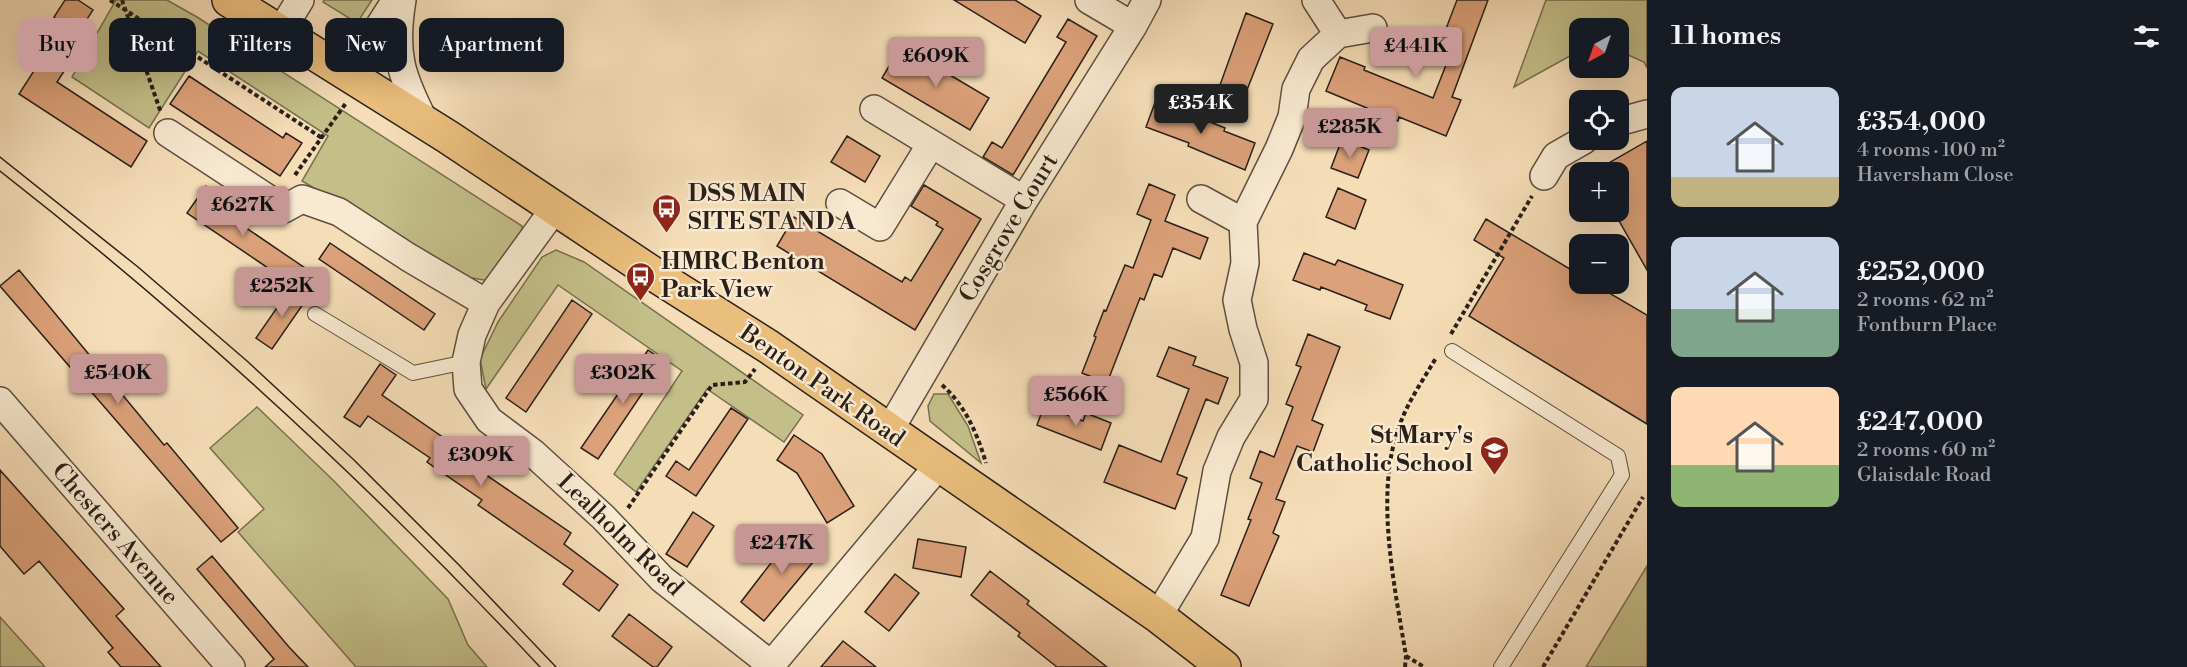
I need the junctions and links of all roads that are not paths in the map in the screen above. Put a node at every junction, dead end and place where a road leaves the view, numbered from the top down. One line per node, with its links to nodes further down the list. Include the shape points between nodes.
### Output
1 (229, 0): 8 (main road, Benton Park Road)
2 (300, 0): 9 (street)
3 (396, 0): 14 (street)
4 (402, 0): 18 (street, via 399,59)
5 (1089, 0): 10 (street)
6 (1147, 0): 10 (street, Cosgrove Court)
7 (1316, 0): 12 (street)
8 (258, 18)
9 (289, 18)
10 (1133, 26): 24 (street, Cosgrove Court)
11 (1373, 28): 12 (street)
12 (1338, 34): 27 (street, via 1311,59 1296,89 1292,117 1280,149)
13 (313, 52): 14 (main road, Benton Park Road)
14 (355, 78): 18 (main road, Benton Park Road)
15 (874, 109): 20 (street)
16 (1647, 114): 17 (street)
17 (1629, 119)
18 (425, 123): 26 (main road, Benton Park Road)
19 (168, 133): 28 (street, via 284,209 302,199 339,212)
20 (930, 144): 24 (street); 25 (street, via 880,227)
21 (1569, 149): 22 (street, via 1556,156)
22 (1544, 176)
23 (1201, 199): 27 (street)
24 (1024, 200): 33 (street, Cosgrove Court)
25 (840, 203)
26 (555, 208): 28 (street, Lealholm Road); 33 (main road, Benton Park Road, via 769,347)
27 (1243, 222): 35 (street, via 1245,263 1237,300 1254,363 1254,399 1217,471 1205,538)
28 (486, 303): 31 (street, Lealholm Road)
29 (315, 314): 31 (lane, via 413,373)
30 (1450, 345): 39 (lane, via 1618,456 1622,475)
31 (466, 362): 37 (street, Lealholm Road, via 468,389 489,420 533,453 662,579)
32 (0, 401): 36 (street, Chesters Avenue)
33 (889, 431): 34 (main road, Benton Park Road)
34 (938, 466): 35 (main road, Benton Park Road); 37 (street)
35 (1158, 616): 38 (main road, Benton Park Road)
36 (220, 664)
37 (773, 666)
38 (1224, 667)
39 (1501, 667)

